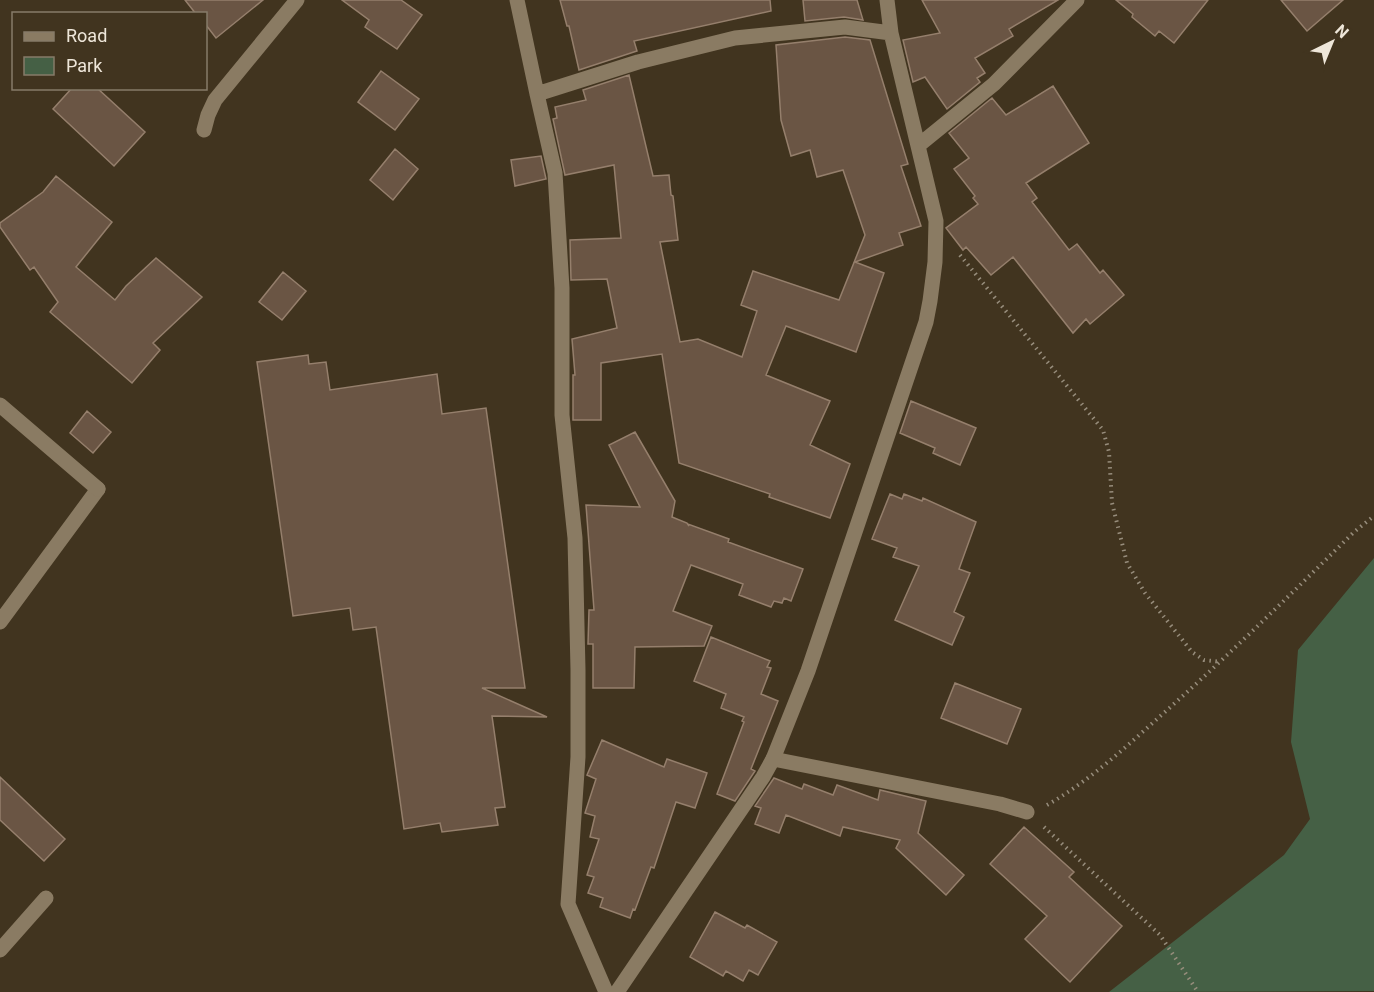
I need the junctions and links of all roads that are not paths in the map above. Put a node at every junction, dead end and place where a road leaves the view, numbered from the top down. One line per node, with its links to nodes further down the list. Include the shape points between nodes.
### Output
1 (297, 0): 7 (street, via 215,100)
2 (517, 0): 6 (street)
3 (887, 0): 5 (street)
4 (1077, 0): 8 (street, via 994,84)
5 (891, 33): 6 (street, via 845,27 735,38 638,62); 8 (street)
6 (537, 94): 15 (street, via 555,172 562,288 562,415 575,538 578,757 568,904)
7 (204, 129)
8 (919, 145): 11 (street, via 936,221 926,322 808,671)
9 (0, 405): 10 (street, via 98,489)
10 (0, 622)
11 (773, 759): 12 (street); 16 (street)
12 (1027, 812)
13 (46, 898): 14 (street)
14 (0, 950)
15 (606, 992)
16 (617, 992)

